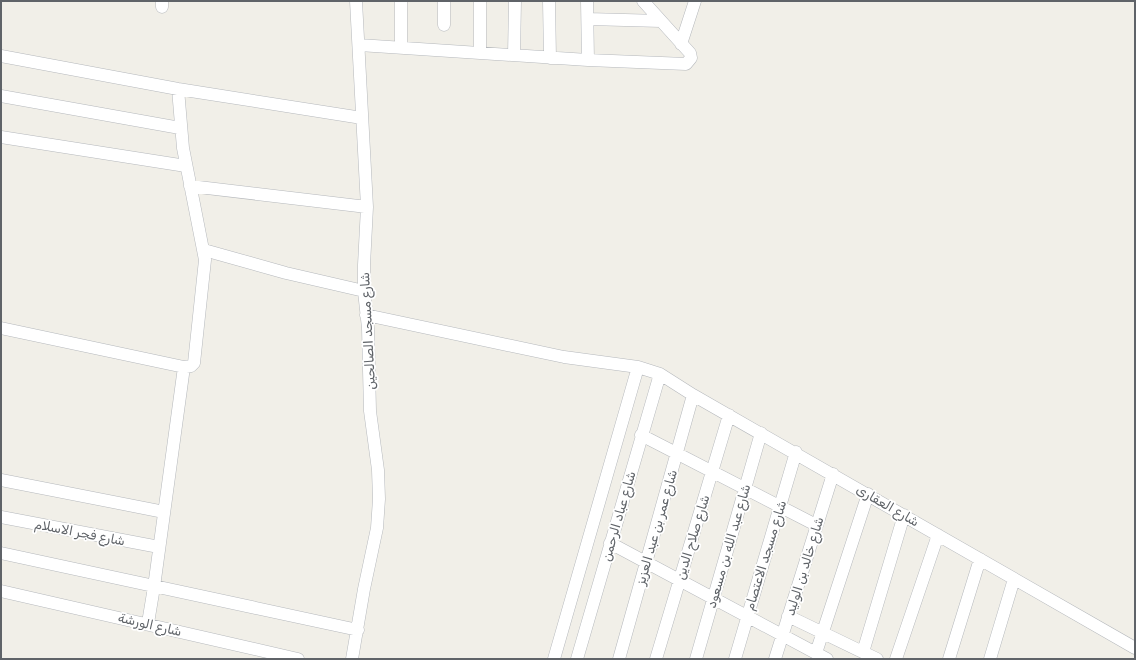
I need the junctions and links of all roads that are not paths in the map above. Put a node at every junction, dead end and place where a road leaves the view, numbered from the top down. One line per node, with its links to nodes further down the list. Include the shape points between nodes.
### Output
1 (356, 1): 14 (street, شارع مسجد الصالحين)
2 (401, 1): 15 (street)
3 (444, 1): 12 (street)
4 (480, 1): 16 (street)
5 (515, 1): 17 (street)
6 (549, 1): 19 (street)
7 (587, 1): 10 (street)
8 (695, 1): 13 (street)
9 (647, 3): 11 (street)
10 (588, 19): 11 (street); 20 (street)
11 (661, 22): 13 (street)
12 (444, 25)
13 (681, 44): 20 (street, via 690,53 686,64)
14 (359, 45): 15 (street); 23 (street, شارع مسجد الصالحين)
15 (402, 48): 16 (street)
16 (480, 53): 17 (street)
17 (514, 55): 19 (street)
18 (1, 56): 21 (street)
19 (550, 58): 20 (street)
20 (588, 60)
21 (178, 89): 23 (street); 24 (street)
22 (1, 96): 24 (street)
23 (362, 118): 28 (street, شارع مسجد الصالحين)
24 (180, 128): 26 (street)
25 (1, 137): 26 (street)
26 (186, 166): 27 (street)
27 (190, 186): 28 (street); 29 (street)
28 (367, 207): 30 (street, شارع مسجد الصالحين)
29 (204, 250): 30 (street); 33 (street, via 195,359 191,366)
30 (364, 291): 31 (street, شارع مسجد الصالحين)
31 (366, 315): 34 (street, شارع العقارى, via 564,357); 66 (street, شارع مسجد الصالحين, via 370,412 379,499 377,528)
32 (1, 328): 33 (street)
33 (184, 367): 48 (street)
34 (638, 367): 35 (street, شارع العقارى); 74 (street)
35 (660, 374): 36 (street, شارع العقارى); 39 (street, شارع عباد الرحمن)
36 (693, 395): 37 (street, شارع العقارى); 41 (street, شارع عمر بن عبد العزيز)
37 (729, 415): 38 (street, شارع العقارى); 42 (street, شارع صلاح الدين)
38 (762, 433): 40 (street, شارع العقارى); 45 (street, شارع عبد الله بن مسعود)
39 (641, 435): 41 (street); 53 (street, شارع عباد الرحمن)
40 (796, 452): 43 (street, شارع العقارى); 47 (street, شارع مسجد الاعتصام)
41 (677, 454): 42 (street); 57 (street, شارع عمر بن عبد العزيز)
42 (712, 471): 45 (street); 59 (street, شارع صلاح الدين)
43 (833, 474): 46 (street, شارع العقارى); 51 (street, شارع خالد بن الوليد)
44 (1, 480): 48 (street)
45 (745, 488): 47 (street); 62 (street, شارع عبد الله بن مسعود)
46 (868, 494): 49 (street, شارع العقارى); 67 (street)
47 (780, 506): 51 (street); 63 (street, شارع مسجد الاعتصام)
48 (164, 512): 54 (street)
49 (904, 514): 52 (street, شارع العقارى); 70 (street)
50 (1, 517): 54 (street, شارع فجر الاسلام)
51 (816, 525): 64 (street, شارع خالد بن الوليد)
52 (938, 535): 56 (street, شارع العقارى); 82 (street)
53 (610, 543): 57 (street); 75 (street, شارع عباد الرحمن)
54 (160, 547): 60 (street)
55 (1, 553): 60 (street)
56 (980, 559): 58 (street, شارع العقارى); 83 (street)
57 (646, 562): 59 (street); 76 (street, شارع عمر بن عبد العزيز)
58 (1014, 579): 69 (street, شارع العقارى); 84 (street)
59 (679, 580): 62 (street); 77 (street, شارع صلاح الدين)
60 (154, 587): 65 (street); 66 (street)
61 (1, 591): 65 (street, شارع الورشة)
62 (713, 598): 63 (street); 78 (street, شارع عبد الله بن مسعود)
63 (747, 616): 68 (street); 79 (street, شارع مسجد الاعتصام)
64 (788, 616): 67 (street); 68 (street, شارع خالد بن الوليد)
65 (148, 624): 72 (street, شارع الورشة)
66 (358, 630): 73 (street, شارع مسجد الصالحين)
67 (823, 633): 70 (street); 71 (street)
68 (782, 635): 71 (street); 80 (street, شارع خالد بن الوليد)
69 (1135, 648)
70 (863, 652): 81 (street)
71 (822, 656)
72 (298, 659)
73 (352, 659)
74 (554, 659)
75 (577, 659)
76 (619, 659)
77 (656, 659)
78 (696, 659)
79 (735, 659)
80 (776, 659)
81 (878, 659)
82 (896, 659)
83 (949, 659)
84 (990, 659)

